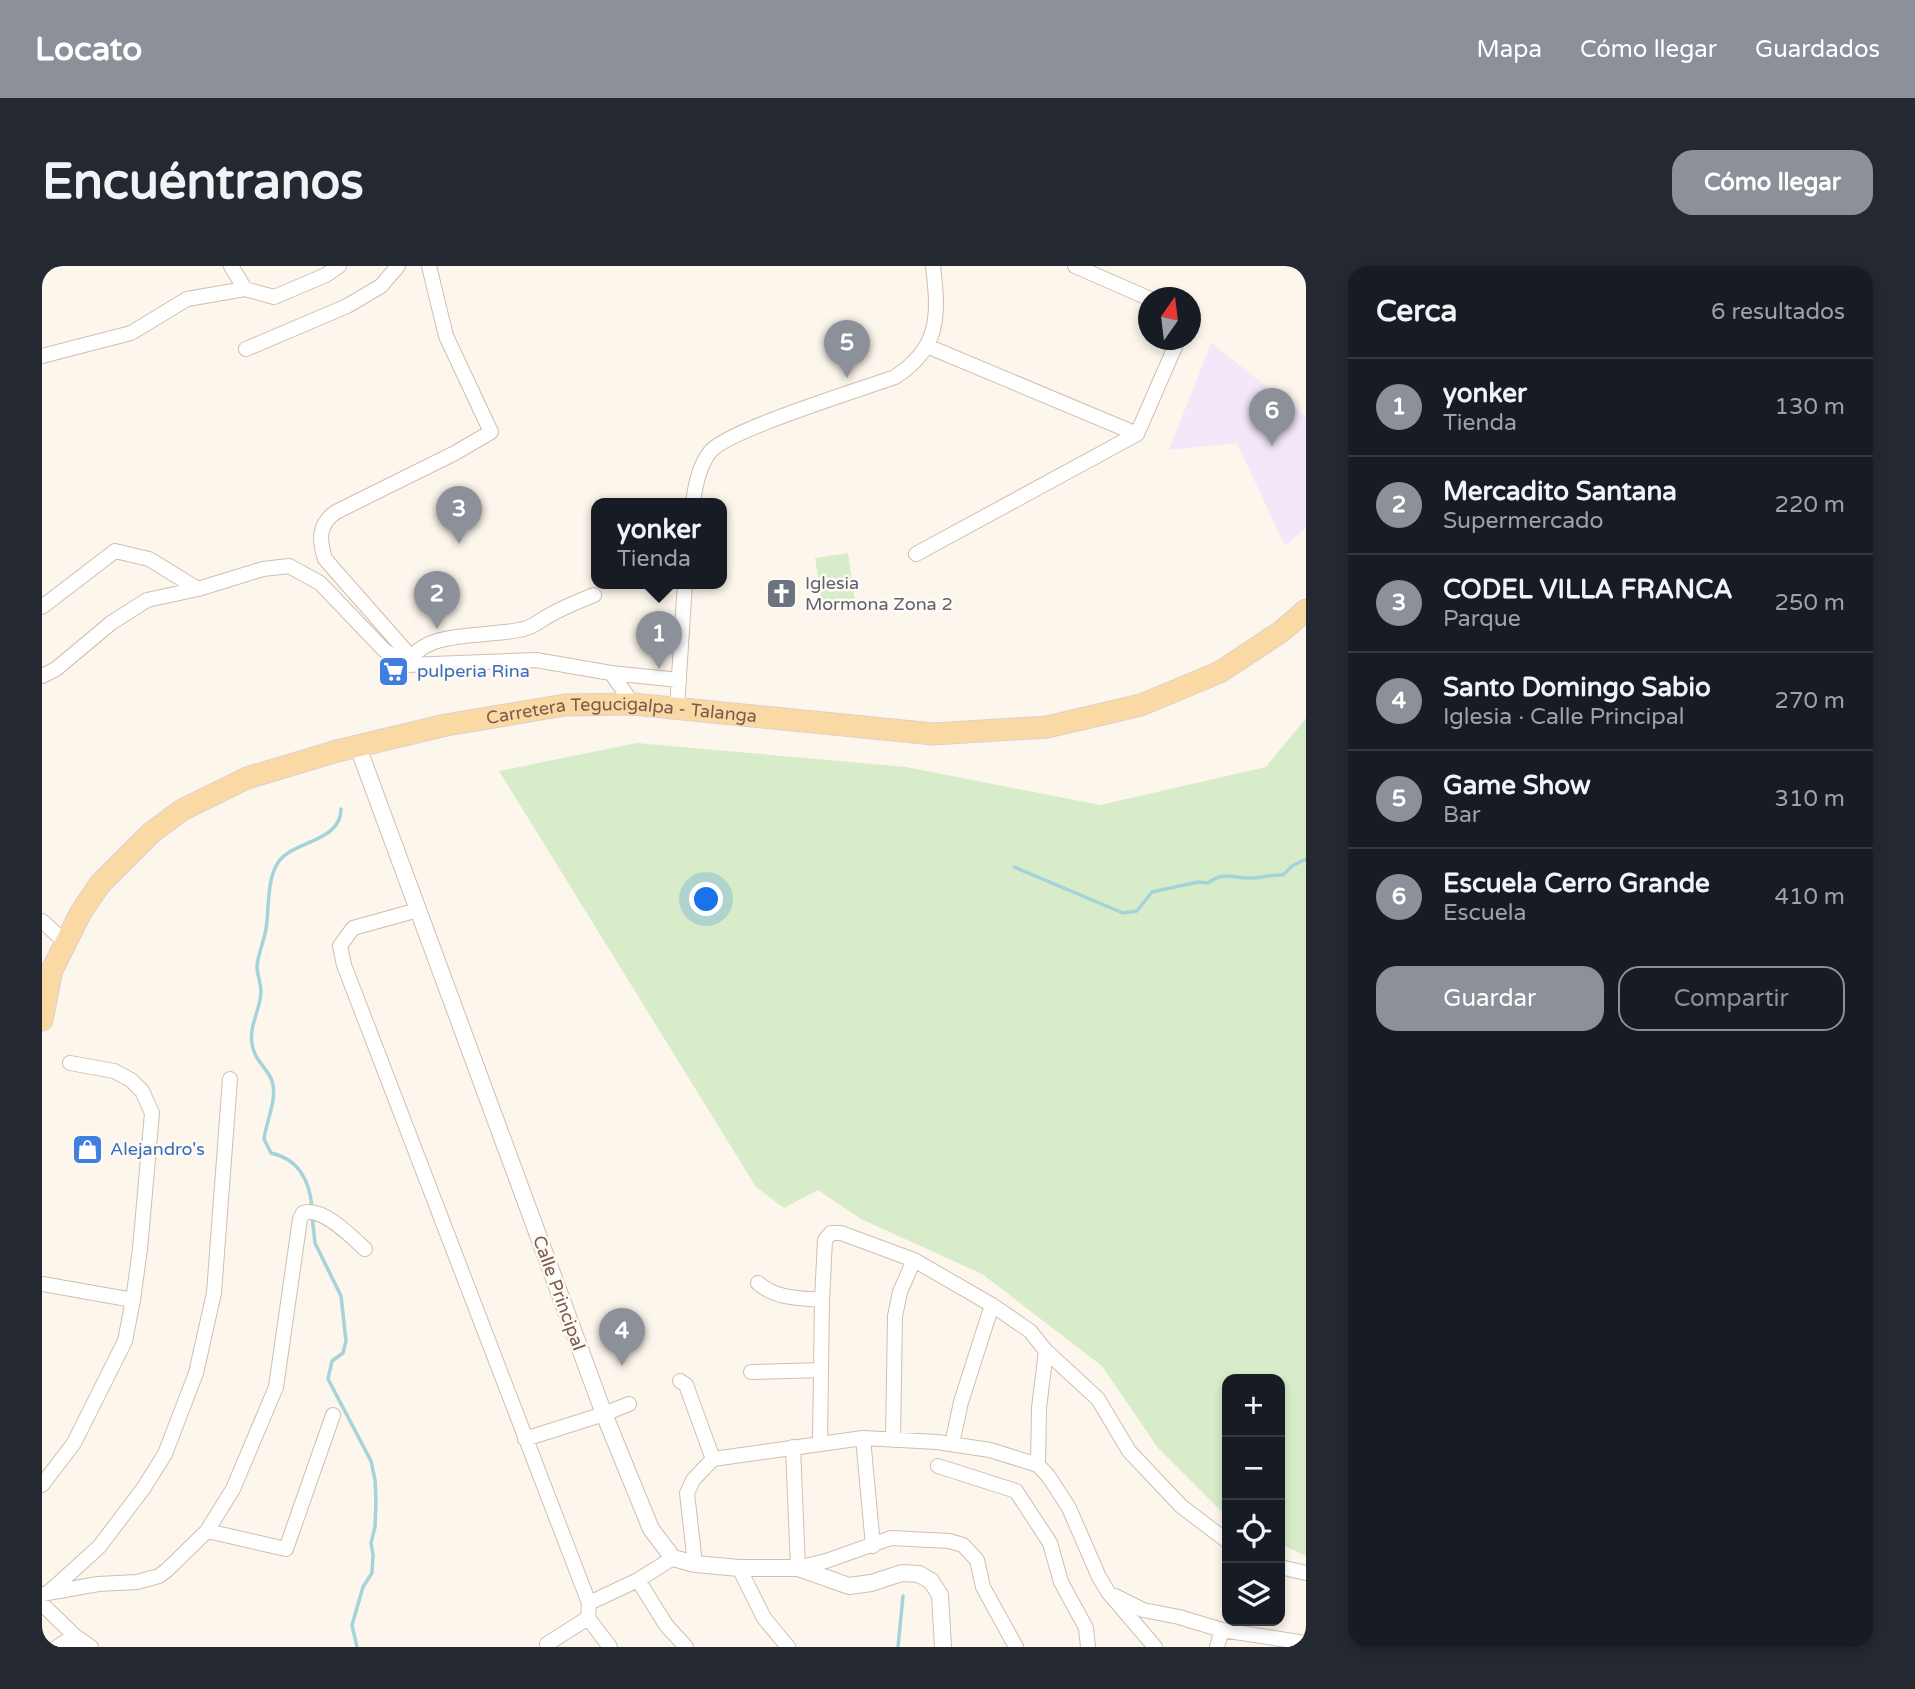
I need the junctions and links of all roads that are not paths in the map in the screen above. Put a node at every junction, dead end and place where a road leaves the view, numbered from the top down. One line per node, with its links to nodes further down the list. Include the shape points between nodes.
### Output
1 (232, 266): 7 (street)
2 (339, 266): 7 (street, via 274,297)
3 (398, 266): 10 (street, via 381,286 347,306)
4 (429, 266): 21 (street, via 446,336 491,432 336,512 322,527 320,544 325,559)
5 (933, 266): 9 (street, via 936,324)
6 (1075, 266): 8 (street)
7 (245, 289): 12 (street, via 187,299 131,333)
8 (1138, 293)
9 (927, 346): 13 (street); 14 (street, via 913,365 895,377 736,433 710,450)
10 (246, 349)
11 (1174, 350): 13 (street)
12 (42, 356)
13 (1137, 434): 15 (street)
14 (694, 498)
15 (915, 554)
16 (198, 589): 19 (street, via 149,559 115,551); 21 (street, via 289,566 320,583 385,651); 23 (street, via 147,600)
17 (685, 589): 24 (street)
18 (594, 595): 21 (street, via 525,629 427,644)
19 (42, 607)
20 (1306, 610): 26 (main road, Carretera Tegucigalpa - Talanga, via 1220,672 1141,705 1047,727 933,734)
21 (409, 661): 22 (street, via 536,660)
22 (611, 673): 24 (street); 25 (street)
23 (42, 677)
24 (679, 680): 26 (street)
25 (633, 704): 26 (main road, Carretera Tegucigalpa - Talanga); 27 (main road, Carretera Tegucigalpa - Talanga, via 565,705 446,725)
26 (677, 707)
27 (358, 747): 28 (street, Calle Principal); 30 (main road, Carretera Tegucigalpa - Talanga, via 247,778 182,810 150,833 100,884)
28 (418, 910): 47 (street, Calle Principal); 49 (street, via 353,928 340,946)
29 (42, 921): 30 (street)
30 (65, 942): 31 (main road, Carretera Tegucigalpa - Talanga, via 52,970)
31 (42, 1020)
32 (70, 1063): 38 (street, via 114,1071 131,1080 152,1113)
33 (230, 1079): 69 (street, via 214,1293 196,1373 165,1454 143,1489 99,1547)
34 (365, 1250): 58 (street, via 322,1215 303,1213 276,1387 233,1489)
35 (914, 1260): 39 (street, via 831,1233 825,1240); 40 (street); 50 (street, via 894,1316)
36 (758, 1283): 39 (street, via 768,1292)
37 (42, 1284): 38 (street)
38 (134, 1300): 57 (street, via 125,1341 108,1379 74,1443)
39 (822, 1300): 42 (street)
40 (992, 1305): 41 (street, via 1030,1331); 52 (street)
41 (1046, 1351): 55 (street); 59 (street, via 1098,1399 1129,1451 1163,1488)
42 (821, 1370): 43 (street); 51 (street)
43 (751, 1372)
44 (680, 1381): 54 (street, via 686,1385)
45 (629, 1404): 47 (street)
46 (333, 1415): 58 (street, via 286,1549)
47 (604, 1415): 49 (street); 61 (street, Calle Principal, via 651,1529)
48 (863, 1438): 50 (street); 51 (street); 60 (street)
49 (525, 1439): 70 (street)
50 (893, 1440): 52 (street)
51 (820, 1442): 53 (street)
52 (952, 1444): 55 (street)
53 (793, 1447): 54 (street); 64 (street)
54 (713, 1459): 62 (street, via 687,1493)
55 (1038, 1465): 68 (street, via 1069,1508)
56 (938, 1466): 82 (street, via 1016,1491 1050,1543 1061,1582 1086,1629)
57 (42, 1485)
58 (207, 1531): 69 (street, via 159,1576)
59 (1222, 1537)
60 (873, 1546): 64 (street); 81 (street, via 891,1538 963,1545 977,1560 983,1587)
61 (673, 1558): 62 (street); 67 (street)
62 (695, 1564): 63 (street)
63 (739, 1568): 64 (street); 79 (street, via 764,1618)
64 (798, 1568): 80 (street, via 849,1586 902,1573 919,1574 931,1581 940,1595)
65 (1285, 1568): 66 (street)
66 (1306, 1573)
67 (638, 1580): 70 (street); 78 (street)
68 (1108, 1592): 71 (street, via 1143,1610); 83 (street)
69 (44, 1597): 72 (street)
70 (589, 1611): 73 (street); 77 (street)
71 (1222, 1630): 74 (street); 84 (street)
72 (76, 1642): 75 (street); 76 (street)
73 (547, 1644)
74 (1298, 1644)
75 (57, 1647)
76 (91, 1647)
77 (610, 1647)
78 (686, 1647)
79 (788, 1647)
80 (943, 1647)
81 (1016, 1647)
82 (1088, 1647)
83 (1155, 1647)
84 (1216, 1647)

